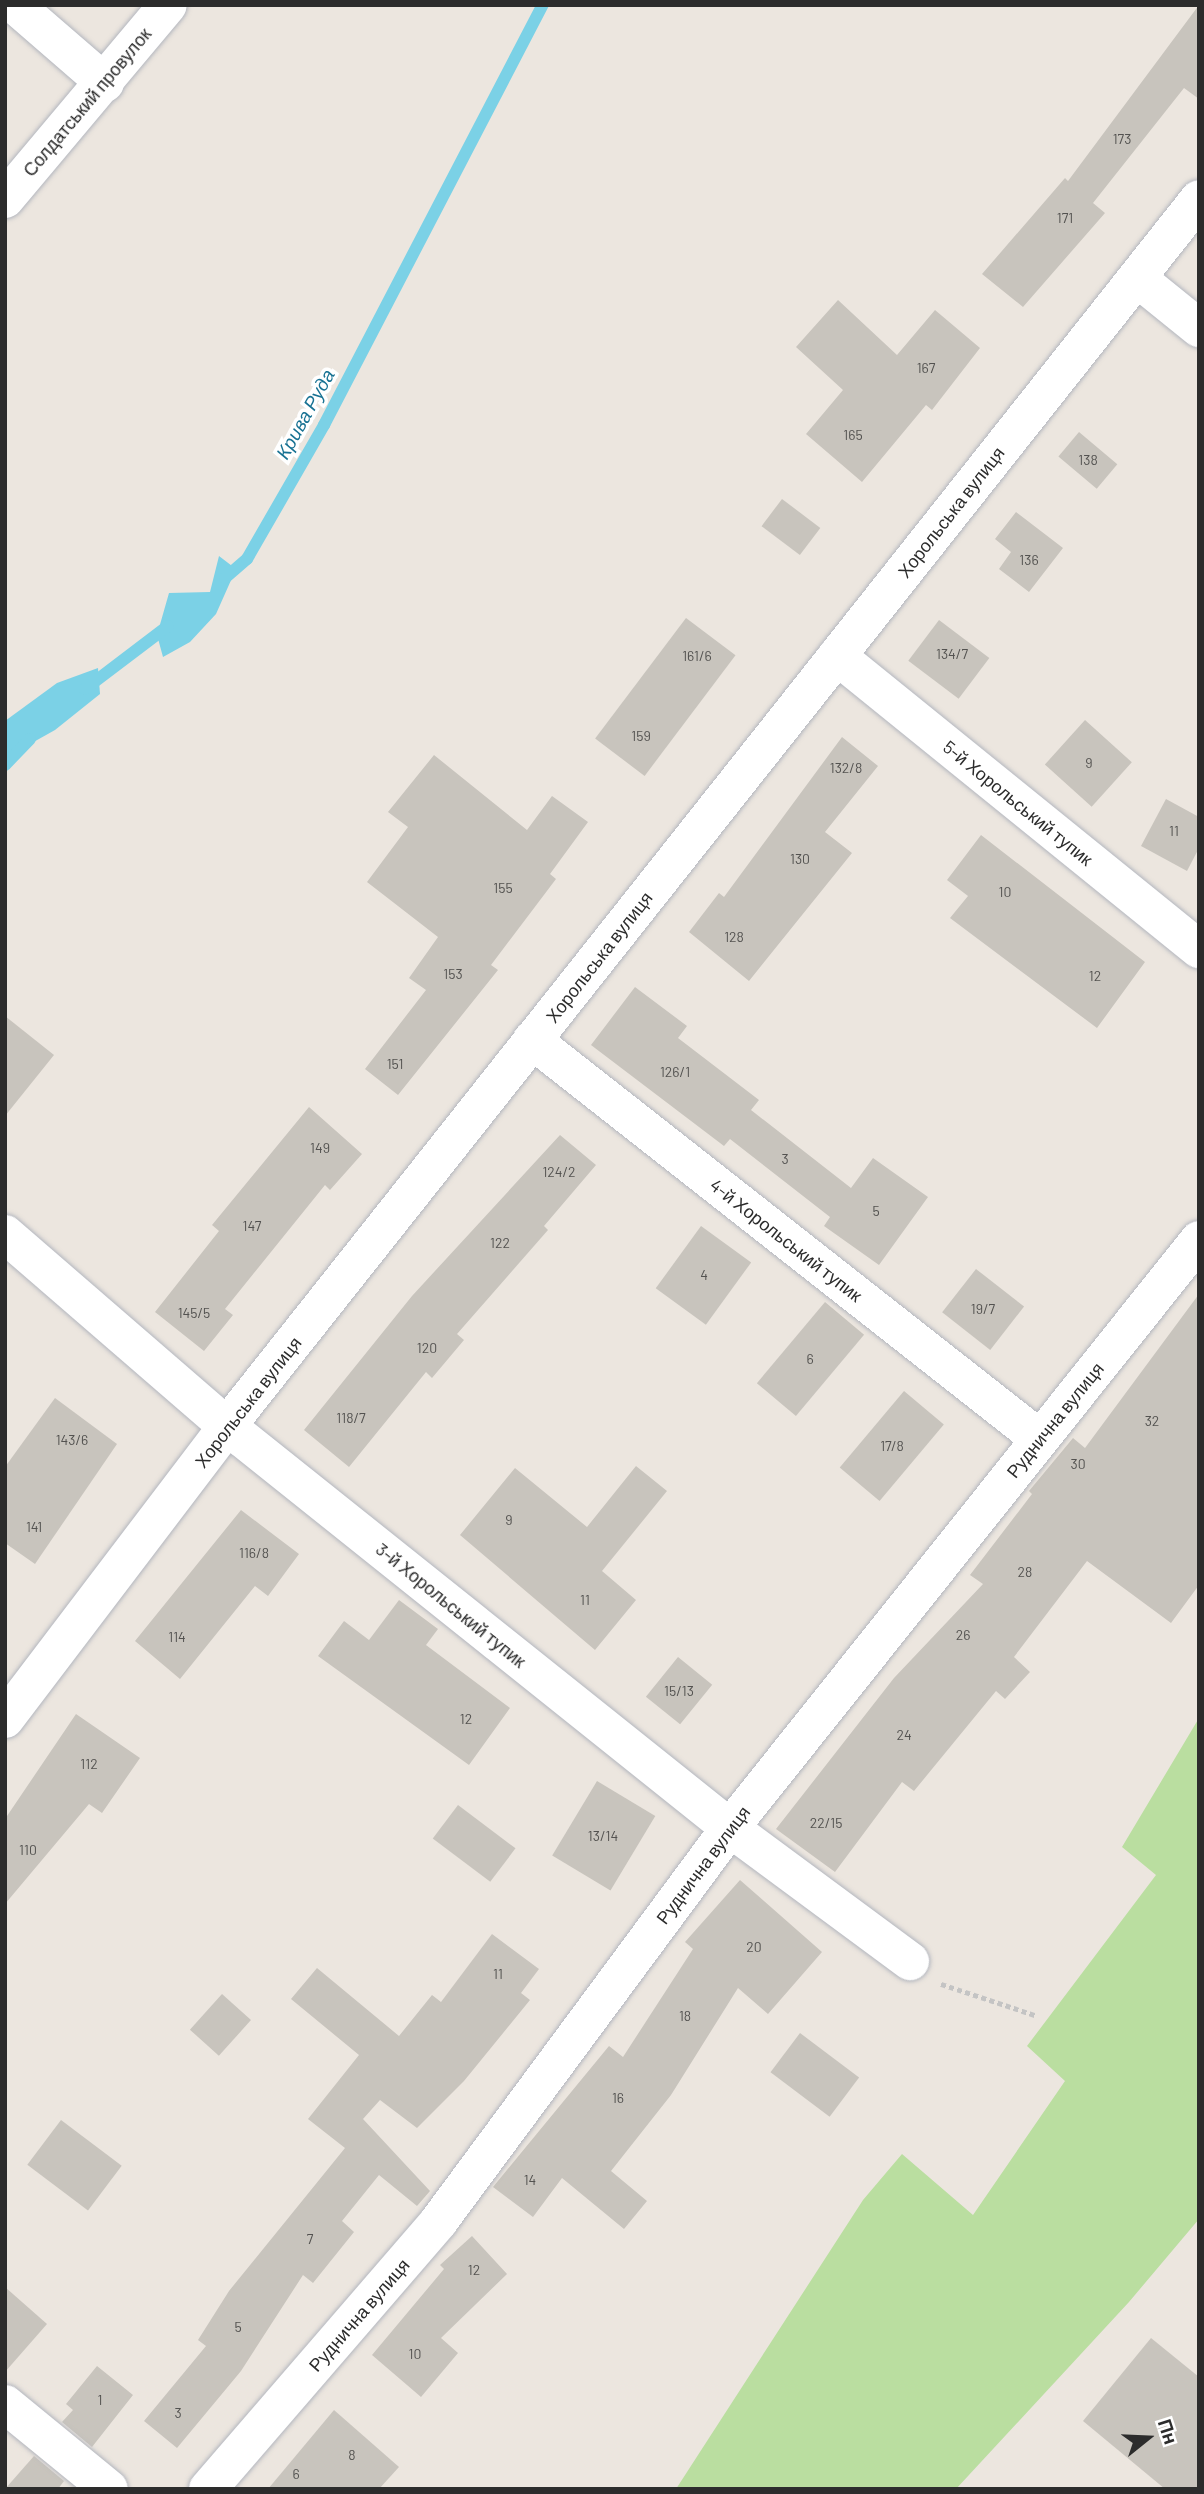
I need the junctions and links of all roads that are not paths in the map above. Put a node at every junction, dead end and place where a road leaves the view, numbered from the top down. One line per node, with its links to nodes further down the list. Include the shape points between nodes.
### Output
1 (15, 5): 3 (street)
2 (168, 5): 3 (street, Солдатський провулок)
3 (105, 83): 4 (street, Солдатський провулок)
4 (5, 199)
5 (1199, 199): 6 (street, Хорольська вулиця)
6 (1137, 278): 7 (street); 8 (street, Хорольська вулиця)
7 (1199, 328)
8 (836, 656): 9 (street, 5-й Хорольський тупик); 10 (street, Хорольська вулиця)
9 (1199, 949)
10 (532, 1040): 13 (street, Хорольська вулиця); 14 (street, 4-й Хорольський тупик)
11 (5, 1234): 13 (street, 3-й Хорольський тупик)
12 (1199, 1240): 14 (street, Руднична вулиця)
13 (227, 1426): 15 (street, Хорольська вулиця); 16 (street, 3-й Хорольський тупик)
14 (1040, 1439): 16 (street, Руднична вулиця)
15 (5, 1719)
16 (730, 1828): 17 (street, 3-й Хорольський тупик); 20 (street, Руднична вулиця, via 439,2221)
17 (910, 1961)
18 (5, 2404): 19 (street)
19 (109, 2489)
20 (208, 2489)

